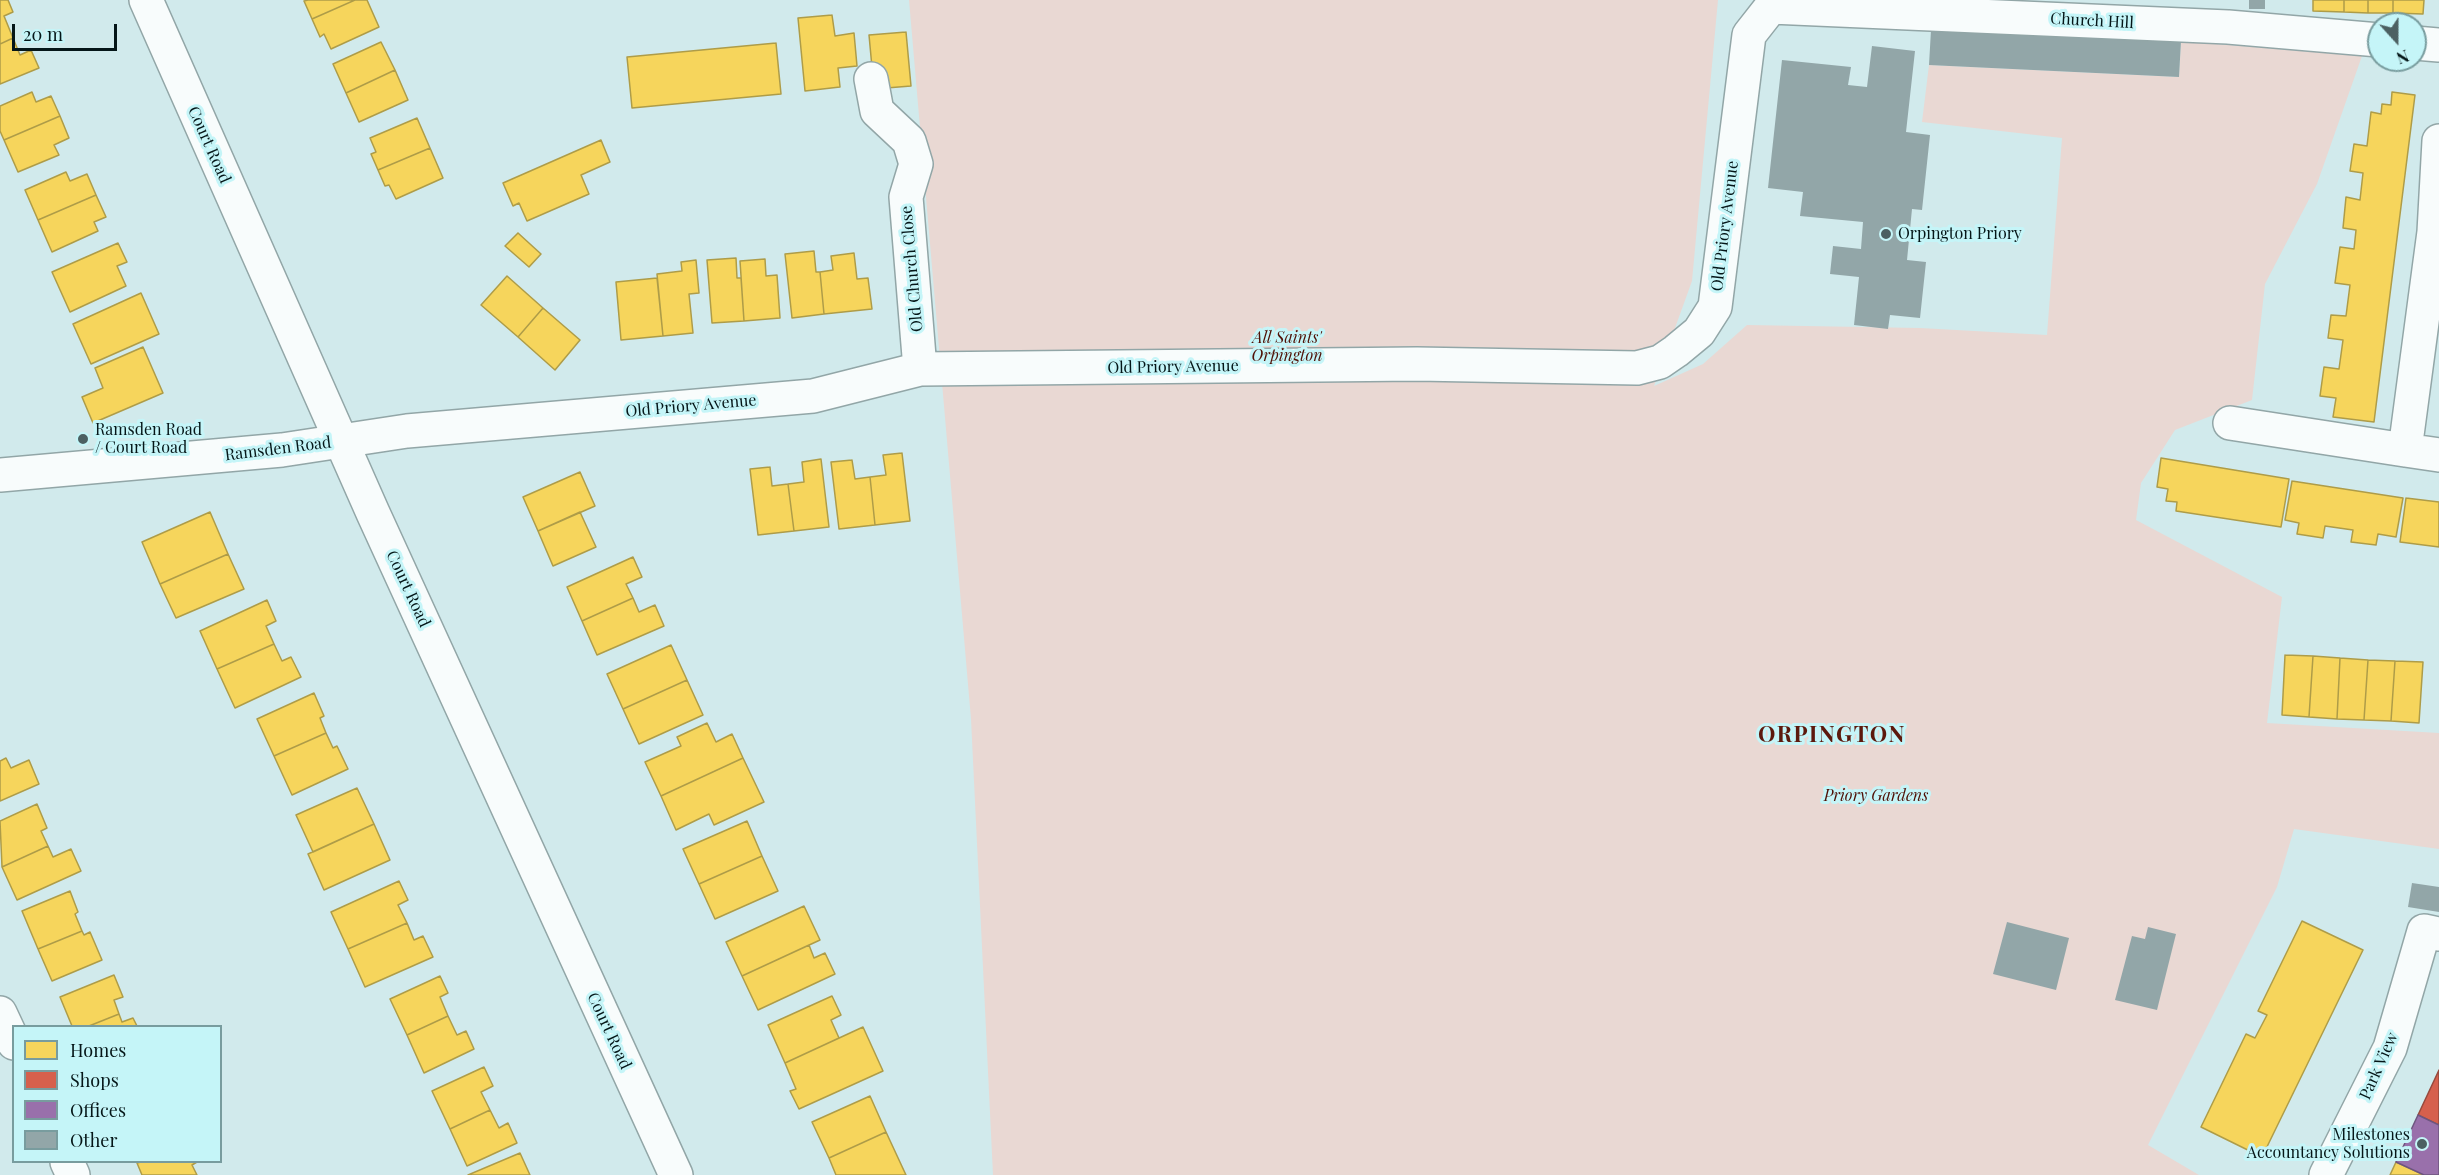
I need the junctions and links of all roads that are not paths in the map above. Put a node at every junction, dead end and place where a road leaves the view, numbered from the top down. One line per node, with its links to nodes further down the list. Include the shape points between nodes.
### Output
1 (146, 0): 8 (street, Court Road)
2 (1804, 4): 3 (street, Church Hill, via 2228,27); 6 (street, Old Priory Avenue, via 1771,7 1749,35 1714,307 1699,332 1660,362 1637,368 1417,364)
3 (2367, 39)
4 (871, 79): 6 (street, Old Church Close, via 877,111 909,141 916,165 906,197)
5 (2439, 141): 9 (street, via 2434,232)
6 (920, 369): 8 (street, Old Priory Avenue, via 813,396 509,421)
7 (2230, 423): 9 (street)
8 (341, 441): 11 (street, Ramsden Road, via 282,450); 15 (street, Court Road)
9 (2405, 450): 10 (street)
10 (2439, 455)
11 (0, 475)
12 (2439, 934): 16 (street, Park View, via 2424,931 2390,1048)
13 (0, 1013): 14 (street)
14 (12, 1039)
15 (676, 1175)
16 (2326, 1175)

